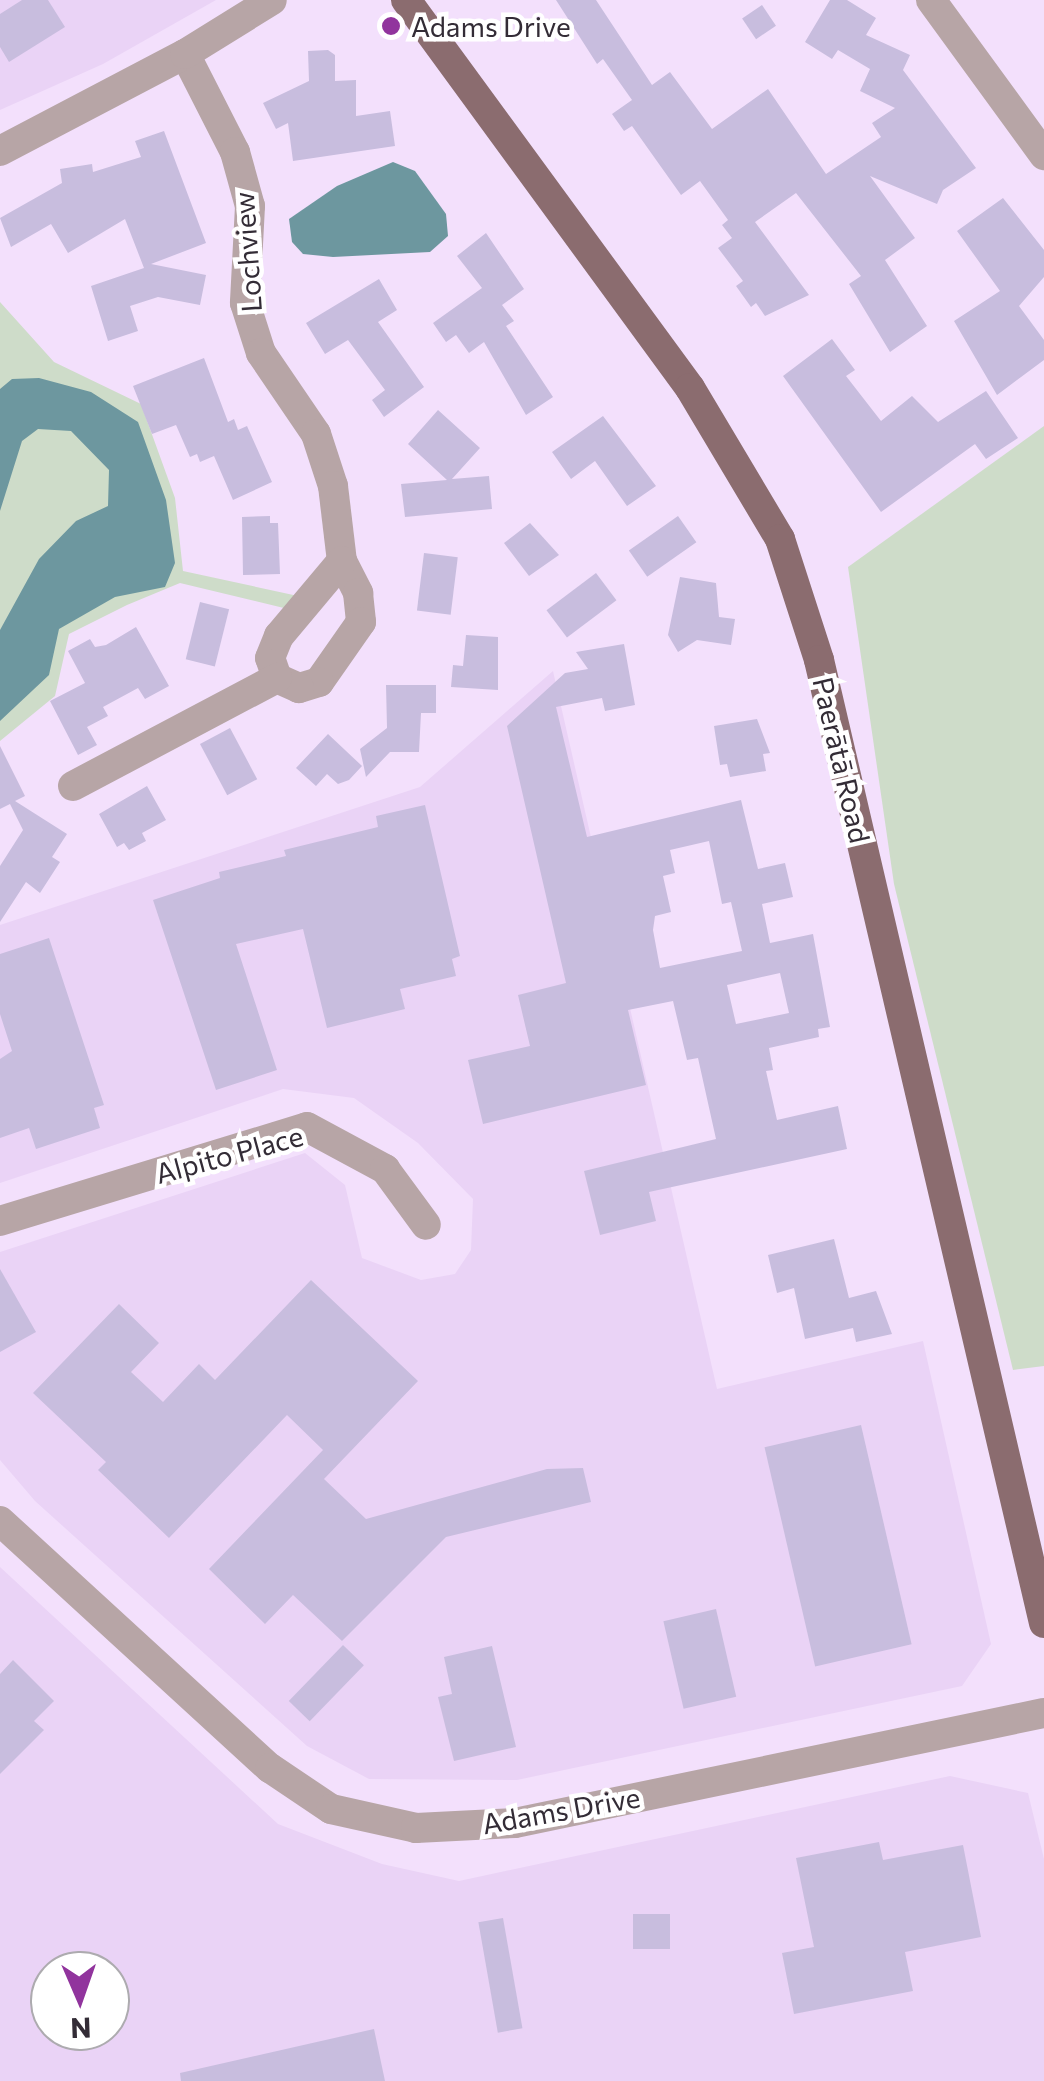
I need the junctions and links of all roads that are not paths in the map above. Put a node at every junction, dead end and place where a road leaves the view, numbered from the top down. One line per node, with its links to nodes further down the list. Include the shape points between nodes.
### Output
1 (272, 0): 4 (street)
2 (406, 0): 13 (main road, Paerātā Road, via 690,388 780,540 818,660)
3 (931, 0): 6 (street)
4 (184, 54): 5 (street); 7 (street, Lochview, via 234,152 250,206 245,303 261,353 316,434 333,486)
5 (0, 151)
6 (1044, 155)
7 (342, 561): 8 (street, via 279,636 270,658); 8 (street, Lochview, via 358,593 361,622 348,646 318,682 300,688)
8 (277, 678): 9 (street, Lochview)
9 (73, 786)
10 (0, 1222): 11 (street, Alpito Place, via 308,1127 386,1169)
11 (426, 1225)
12 (0, 1521): 14 (street, Adams Drive, via 270,1768 331,1809 416,1828 515,1823)
13 (1044, 1623)
14 (1044, 1713)

